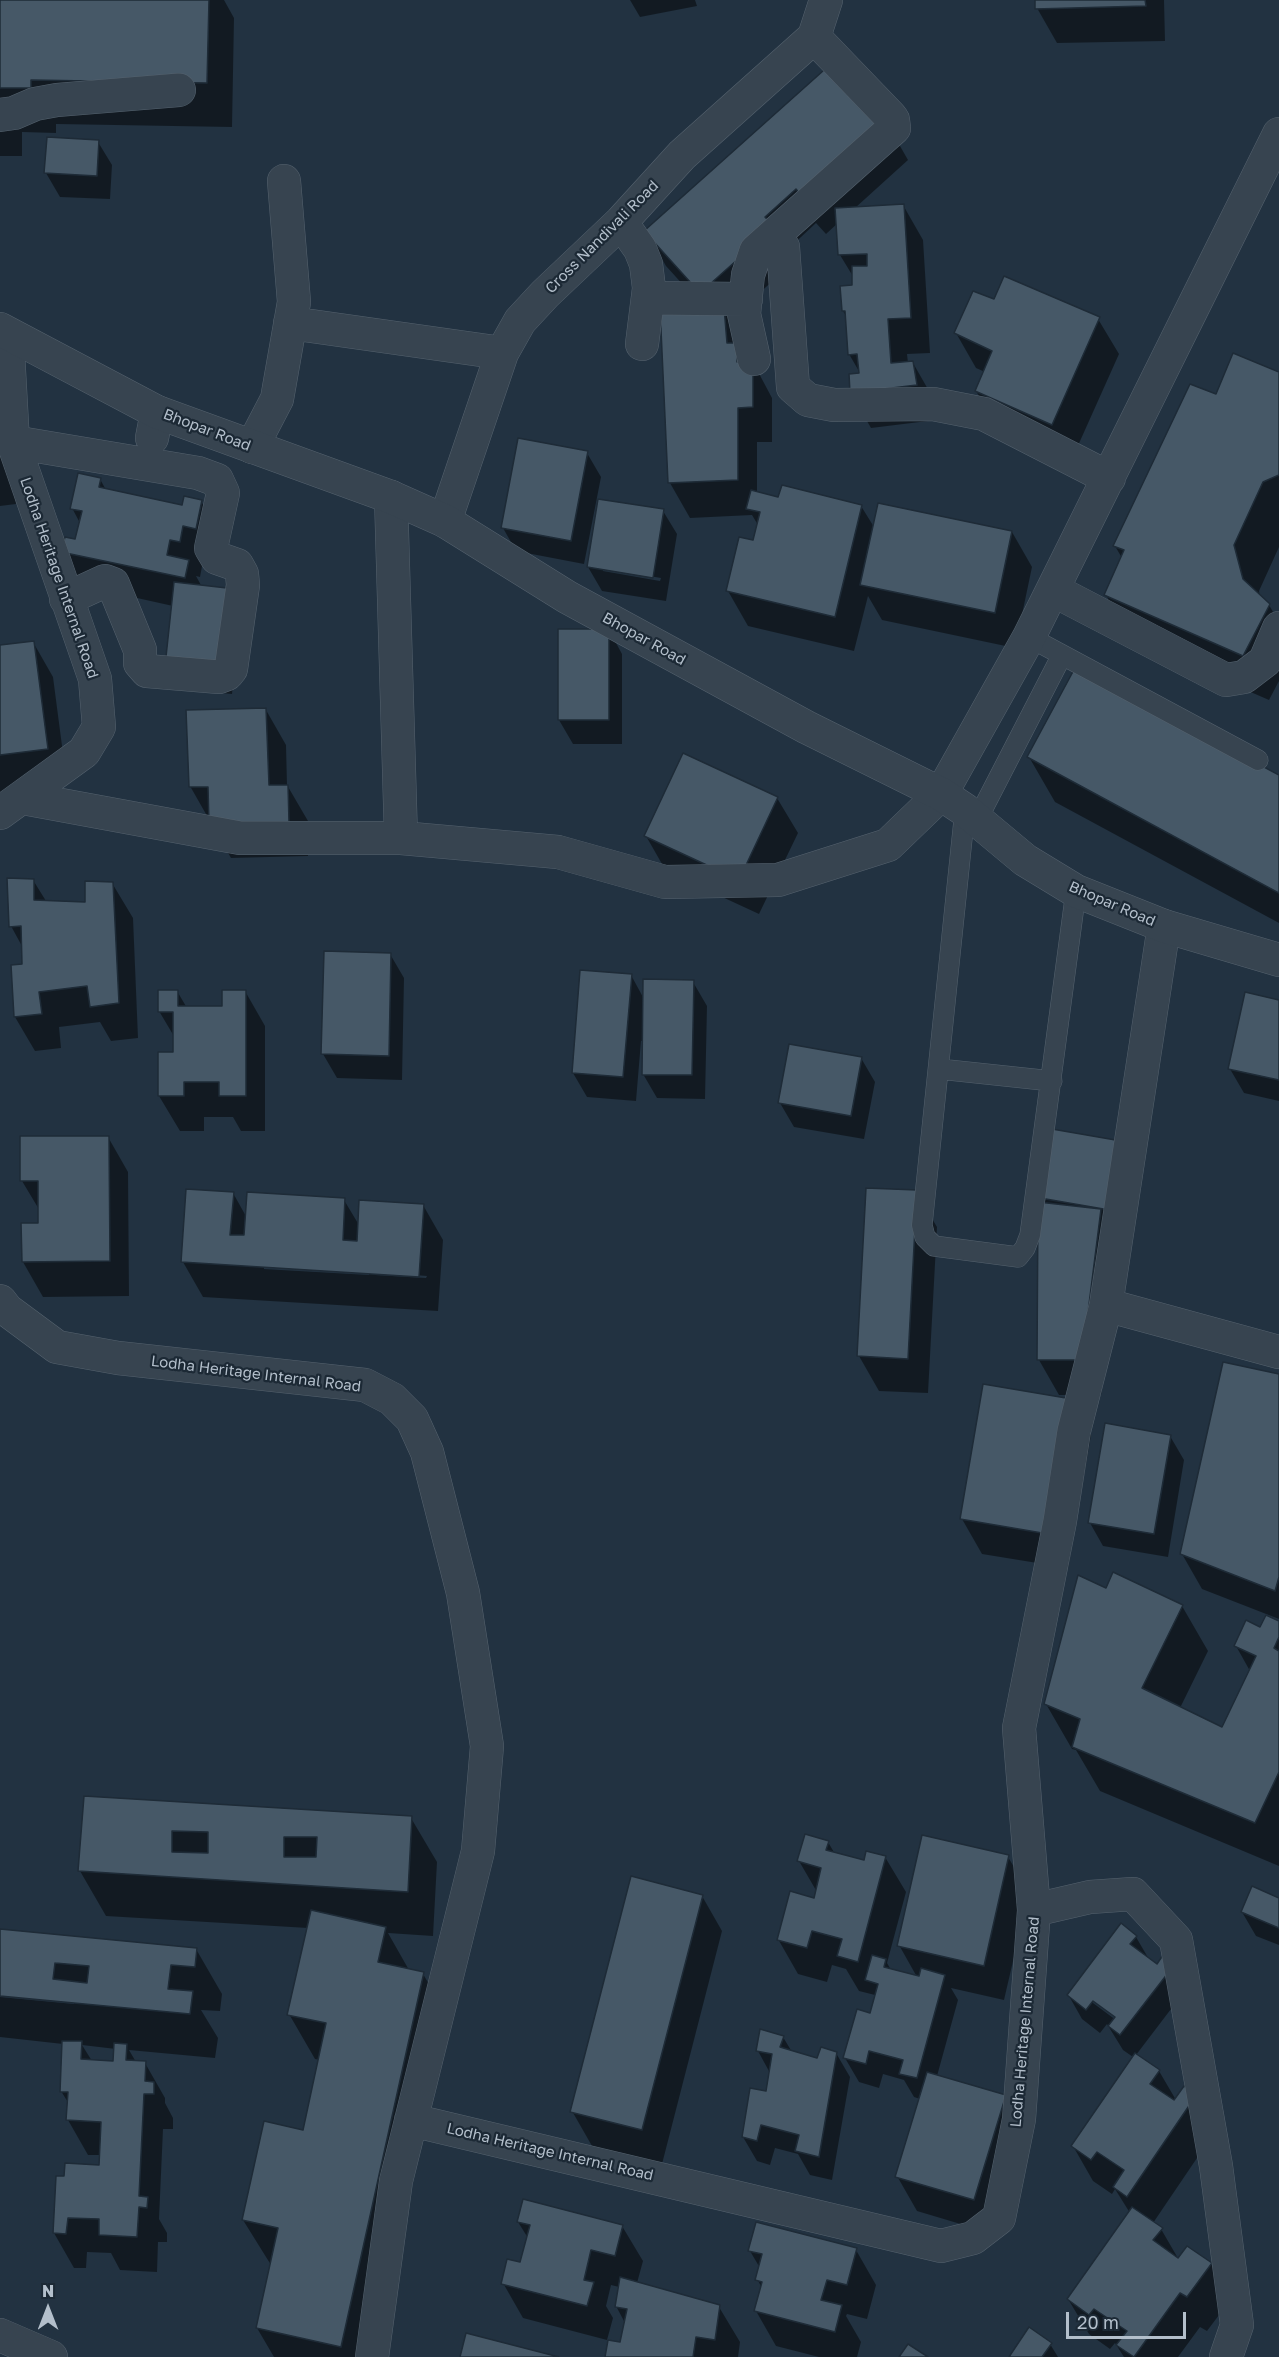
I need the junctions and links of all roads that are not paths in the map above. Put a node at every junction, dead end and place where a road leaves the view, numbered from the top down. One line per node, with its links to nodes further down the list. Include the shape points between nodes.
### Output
1 (826, 0): 2 (street)
2 (814, 37): 7 (street, Cross Nandivali Road, via 682,155); 10 (street, via 890,116 894,128 756,251)
3 (179, 90): 4 (street, via 57,100)
4 (0, 115)
5 (1275, 151): 18 (street)
6 (284, 181): 11 (street, via 294,302)
7 (621, 222): 9 (street, via 646,264); 14 (street, Cross Nandivali Road, via 520,321)
8 (783, 247): 18 (street, via 793,387 808,400 834,405 933,404 984,414)
9 (648, 298): 10 (street); 13 (street)
10 (746, 299): 15 (street, via 744,314)
11 (290, 323): 14 (street); 17 (street, via 277,399)
12 (3, 332): 16 (street, Lodha Heritage Internal Road); 17 (street, Bhopar Road, via 155,425)
13 (642, 344)
14 (502, 352): 20 (street, Cross Nandivali Road)
15 (754, 359)
16 (13, 442): 22 (street, Lodha Heritage Internal Road); 22 (street, via 198,473 217,480 223,493 211,548 217,558 237,565 243,585 227,675 147,670 140,663 140,650 113,584 105,581)
17 (252, 447): 19 (street, Bhopar Road)
18 (1109, 478): 21 (street)
19 (391, 497): 20 (street, Bhopar Road); 29 (street)
20 (445, 521): 28 (street, Bhopar Road, via 578,603)
21 (1053, 590): 23 (street, via 1226,680 1244,677 1265,661); 24 (street)
22 (66, 599): 27 (street, Lodha Heritage Internal Road, via 95,679 99,727 84,752)
23 (1279, 628)
24 (1029, 637): 25 (lane); 28 (street)
25 (1062, 655): 26 (lane); 28 (lane)
26 (1258, 760)
27 (11, 806): 29 (street, via 240,838)
28 (961, 808): 29 (street, via 888,845 778,880 665,882 558,852); 30 (street, Bhopar Road, via 1025,860); 33 (lane)
29 (401, 838)
30 (1076, 891): 31 (street, Bhopar Road); 34 (lane)
31 (1164, 926): 32 (street, Bhopar Road); 36 (street)
32 (1279, 960)
33 (939, 1070): 34 (lane); 34 (lane, via 922,1225 926,1237 934,1246 1018,1257 1030,1235)
34 (1052, 1081)
35 (0, 1301): 39 (street, Lodha Heritage Internal Road, via 57,1347 118,1358 365,1385 392,1399 412,1419 427,1452 463,1593 487,1746 478,1851)
36 (1106, 1305): 37 (street); 38 (street, via 1074,1431 1019,1728)
37 (1279, 1352)
38 (1034, 1910): 39 (street, Lodha Heritage Internal Road, via 1019,2119 999,2218 973,2238 941,2246); 43 (street, Lodha Heritage Internal Road, via 1090,1897 1133,1894 1176,1940 1216,2166 1237,2325)
39 (411, 2120): 42 (street, Lodha Heritage Internal Road, via 396,2181)
40 (0, 2336): 41 (street)
41 (51, 2357)
42 (372, 2357)
43 (1226, 2357)

